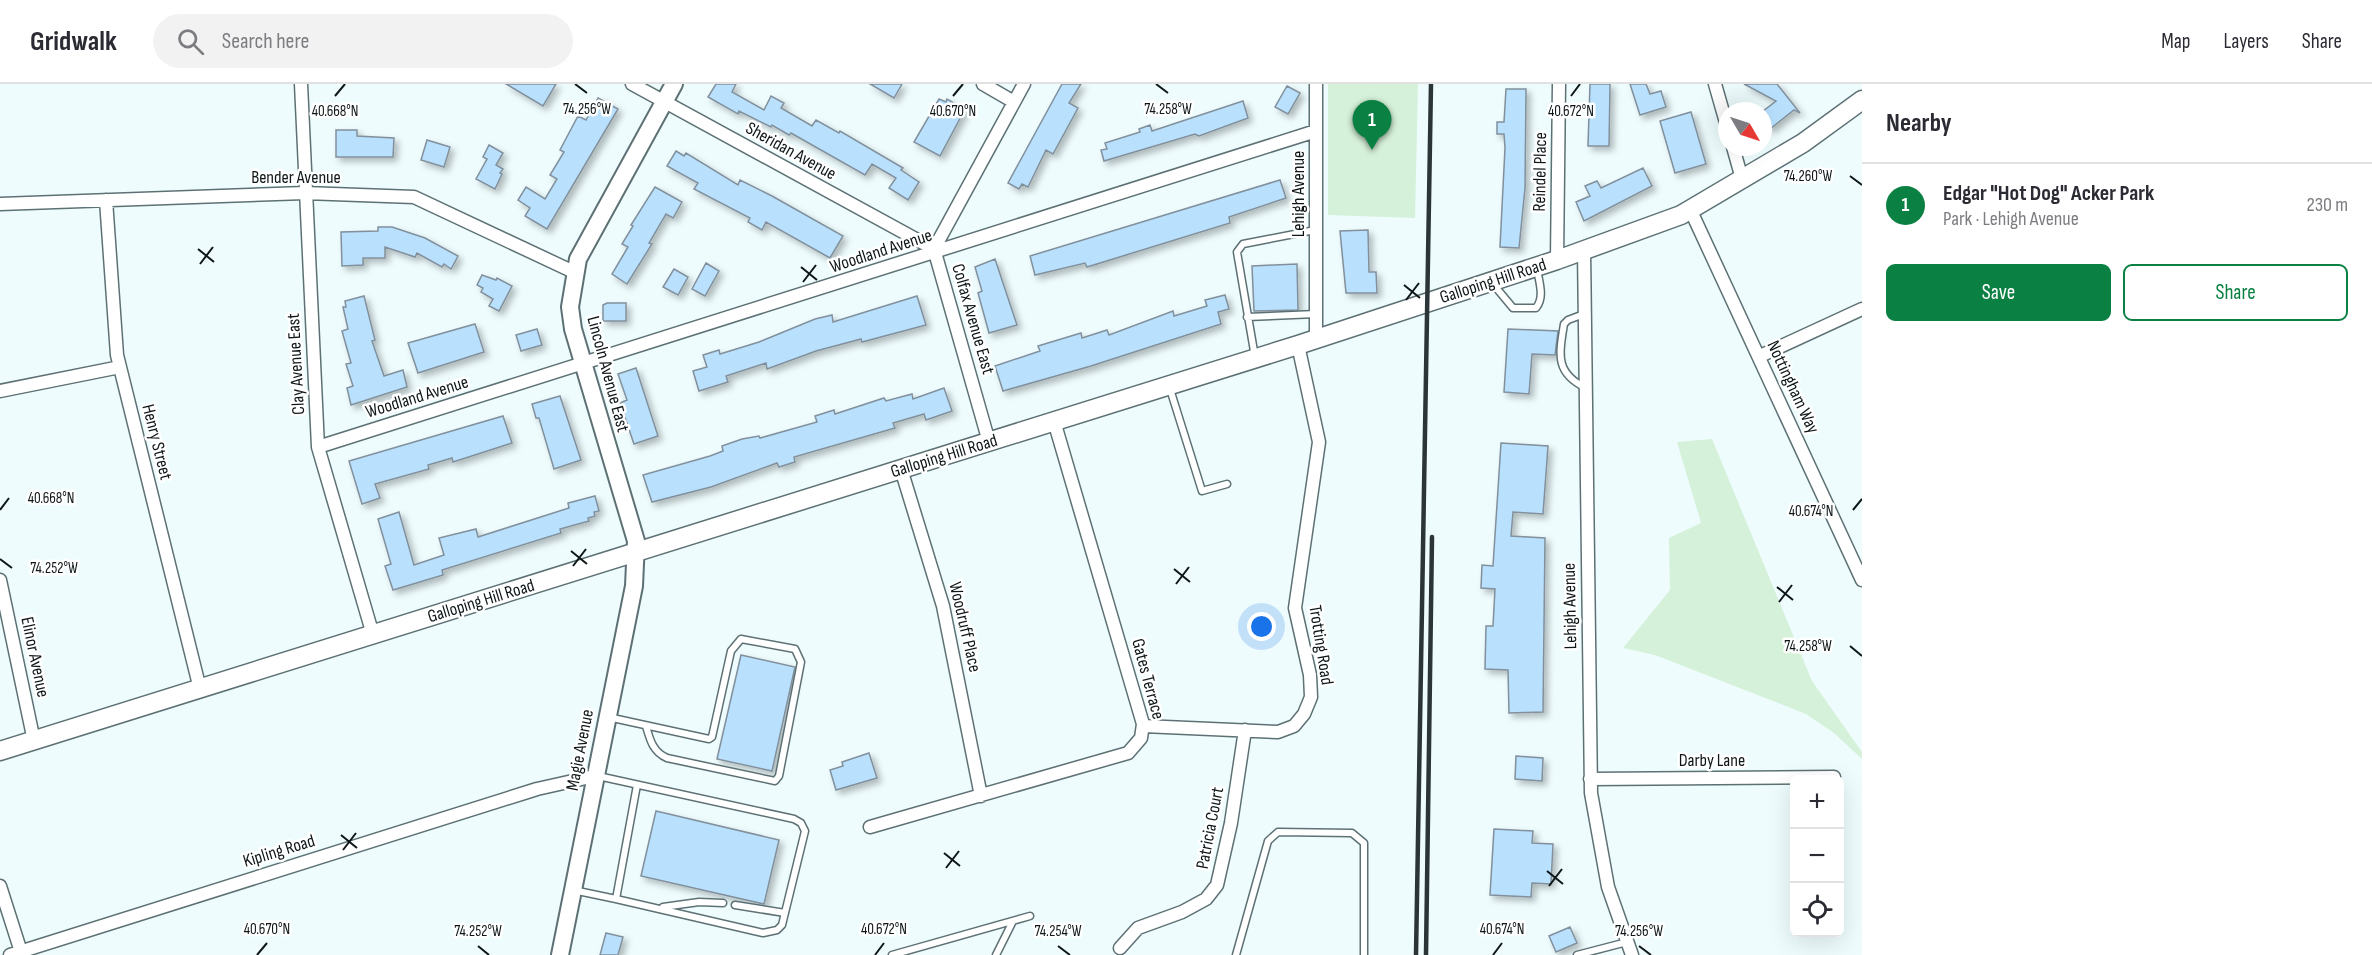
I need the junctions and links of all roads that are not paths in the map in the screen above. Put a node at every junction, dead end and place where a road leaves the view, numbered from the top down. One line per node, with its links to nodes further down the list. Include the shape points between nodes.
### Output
1 (301, 84): 16 (street, Clay Avenue East)
2 (632, 84): 10 (street, Sheridan Avenue)
3 (674, 84): 10 (street, Lincoln Avenue East)
4 (983, 84): 11 (street)
5 (1024, 84): 11 (street, Colfax Avenue East)
6 (1316, 84): 13 (street, Lehigh Avenue)
7 (1559, 84): 23 (street, Reindel Place)
8 (1715, 84): 12 (street)
9 (1862, 100): 15 (main road, Galloping Hill Road, via 1803,143)
10 (664, 101): 22 (street, Sheridan Avenue); 25 (street, Lincoln Avenue East, via 578,259)
11 (1014, 102): 22 (street, Colfax Avenue East)
12 (1720, 102)
13 (1316, 131): 20 (street, Lehigh Avenue); 22 (street, Woodland Avenue)
14 (1736, 156): 15 (street)
15 (1742, 179): 19 (main road, Galloping Hill Road)
16 (305, 193): 17 (street, Bender Avenue); 25 (street, Bender Avenue, via 414,197); 42 (street, Clay Avenue East)
17 (106, 200): 18 (street, Bender Avenue); 36 (street, Henry Street)
18 (0, 204)
19 (1690, 209): 21 (main road, Galloping Hill Road); 33 (street, Nottingham Way)
20 (1316, 230): 28 (street, Lehigh Avenue); 30 (lane, via 1259,240 1240,248 1238,259)
21 (1584, 250): 23 (main road, Galloping Hill Road); 29 (street, Lehigh Avenue)
22 (934, 251): 35 (street, Woodland Avenue); 41 (street, Colfax Avenue East)
23 (1557, 260): 24 (main road, Galloping Hill Road)
24 (1536, 267): 26 (main road, Galloping Hill Road); 26 (lane, via 1541,292 1536,308 1514,308)
25 (576, 273): 35 (street, Lincoln Avenue East, via 570,307)
26 (1491, 281): 31 (main road, Galloping Hill Road)
27 (1862, 309): 33 (street)
28 (1316, 314): 30 (lane); 31 (street, Lehigh Avenue)
29 (1585, 314): 38 (street, Lehigh Avenue); 38 (lane, via 1564,324 1562,365 1564,374)
30 (1247, 317): 34 (lane)
31 (1316, 339): 32 (main road, Galloping Hill Road)
32 (1298, 345): 34 (main road, Galloping Hill Road); 53 (street, Trotting Road, via 1319,442 1295,608 1311,697 1294,726 1278,732)
33 (1760, 356): 47 (street, Nottingham Way)
34 (1255, 358): 37 (main road, Galloping Hill Road)
35 (584, 365): 42 (street, Woodland Avenue); 45 (street, Lincoln Avenue East)
36 (120, 367): 39 (street); 49 (street, Henry Street)
37 (1169, 385): 40 (main road, Galloping Hill Road); 44 (lane, via 1202,491)
38 (1586, 388): 58 (street, Lehigh Avenue)
39 (0, 391)
40 (1054, 421): 41 (main road, Galloping Hill Road); 52 (street, Gates Terrace)
41 (989, 442): 43 (main road, Galloping Hill Road)
42 (318, 447): 48 (street, Clay Avenue East)
43 (901, 469): 45 (main road, Galloping Hill Road); 60 (street, Woodruff Place, via 943,606)
44 (1227, 484)
45 (636, 552): 48 (main road, Galloping Hill Road); 50 (street, Magie Avenue, via 634,586)
46 (0, 580): 54 (street, Elinor Avenue)
47 (1862, 580)
48 (373, 635): 49 (main road, Galloping Hill Road)
49 (200, 689): 54 (main road, Galloping Hill Road)
50 (607, 717): 51 (lane); 56 (street, Magie Avenue)
51 (646, 726): 51 (lane, via 709,739 735,643 741,639 795,649 801,662 775,781 667,758 651,743)
52 (1143, 726): 53 (street, Trotting Road); 60 (street, Gates Terrace, via 1141,738 1128,753)
53 (1245, 730): 72 (street, Patricia Court, via 1217,885 1206,899 1182,912 1138,927)
54 (34, 741): 55 (main road, Galloping Hill Road)
55 (0, 751)
56 (595, 776): 59 (lane); 63 (street, Magie Avenue); 73 (street, Kipling Road, via 537,789)
57 (1790, 777): 58 (street, Darby Lane)
58 (1590, 778): 71 (street, Lehigh Avenue, via 1601,859)
59 (637, 785): 64 (lane); 68 (lane, via 801,823 805,831)
60 (981, 796): 61 (street, Gates Terrace)
61 (870, 827)
62 (0, 886): 73 (street)
63 (573, 890): 64 (lane); 74 (street, Magie Avenue)
64 (616, 899): 67 (lane)
65 (723, 903): 67 (lane)
66 (735, 905): 68 (lane)
67 (659, 907): 68 (lane, via 763,933 777,930)
68 (785, 913)
69 (1030, 916): 70 (lane)
70 (1013, 921): 75 (lane); 76 (lane)
71 (1627, 942): 79 (lane); 80 (street, Lehigh Avenue)
72 (1120, 948)
73 (17, 954)
74 (560, 955)
75 (892, 955)
76 (996, 955)
77 (1236, 955): 78 (lane, via 1268,841 1278,832 1353,833 1361,838)
78 (1364, 955)
79 (1577, 955)
80 (1632, 955)

